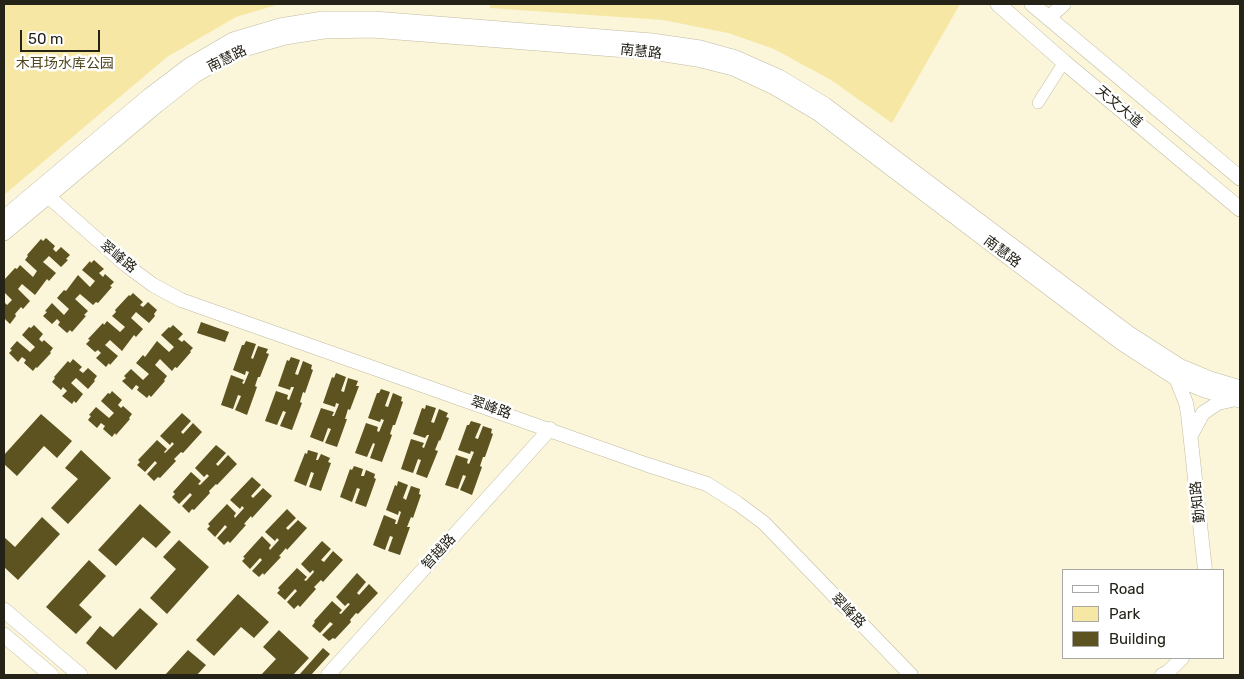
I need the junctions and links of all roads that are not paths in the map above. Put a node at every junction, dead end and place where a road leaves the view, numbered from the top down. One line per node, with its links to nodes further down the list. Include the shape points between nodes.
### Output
1 (998, 4): 5 (main road, 天文大道)
2 (1032, 4): 4 (main road, 天文大道)
3 (1064, 4): 4 (street)
4 (1048, 18): 7 (main road, 天文大道)
5 (1064, 62): 6 (street); 9 (main road, 天文大道)
6 (1038, 103)
7 (1240, 178)
8 (43, 192): 10 (main road, 南慧路); 11 (main road, 南慧路); 12 (main road, 南慧路, via 195,75 237,52 285,37 324,31 372,30 652,52 697,59 733,68 818,113 1122,343); 13 (main road, 南慧路, via 149,96 190,65 233,40 280,26 323,19 374,19 652,41 700,48 736,58 779,77 825,105 1128,332 1181,367); 14 (street, 翠峰路, via 126,265 181,300)
9 (1240, 209)
10 (4, 218)
11 (4, 232)
12 (1176, 378): 13 (main road, 南慧路, via 1204,390); 15 (street, 勤知路, via 1186,402)
13 (1239, 396): 15 (street, via 1218,402 1202,414)
14 (550, 429): 22 (street, 智越路); 23 (street, 翠峰路, via 707,484 737,503 764,523)
15 (1191, 435): 16 (street, 勤知路)
16 (1205, 569)
17 (4, 610): 21 (main road)
18 (4, 635): 20 (main road)
19 (1181, 659): 24 (street)
20 (51, 675)
21 (80, 675)
22 (328, 675)
23 (911, 675)
24 (1162, 675)

